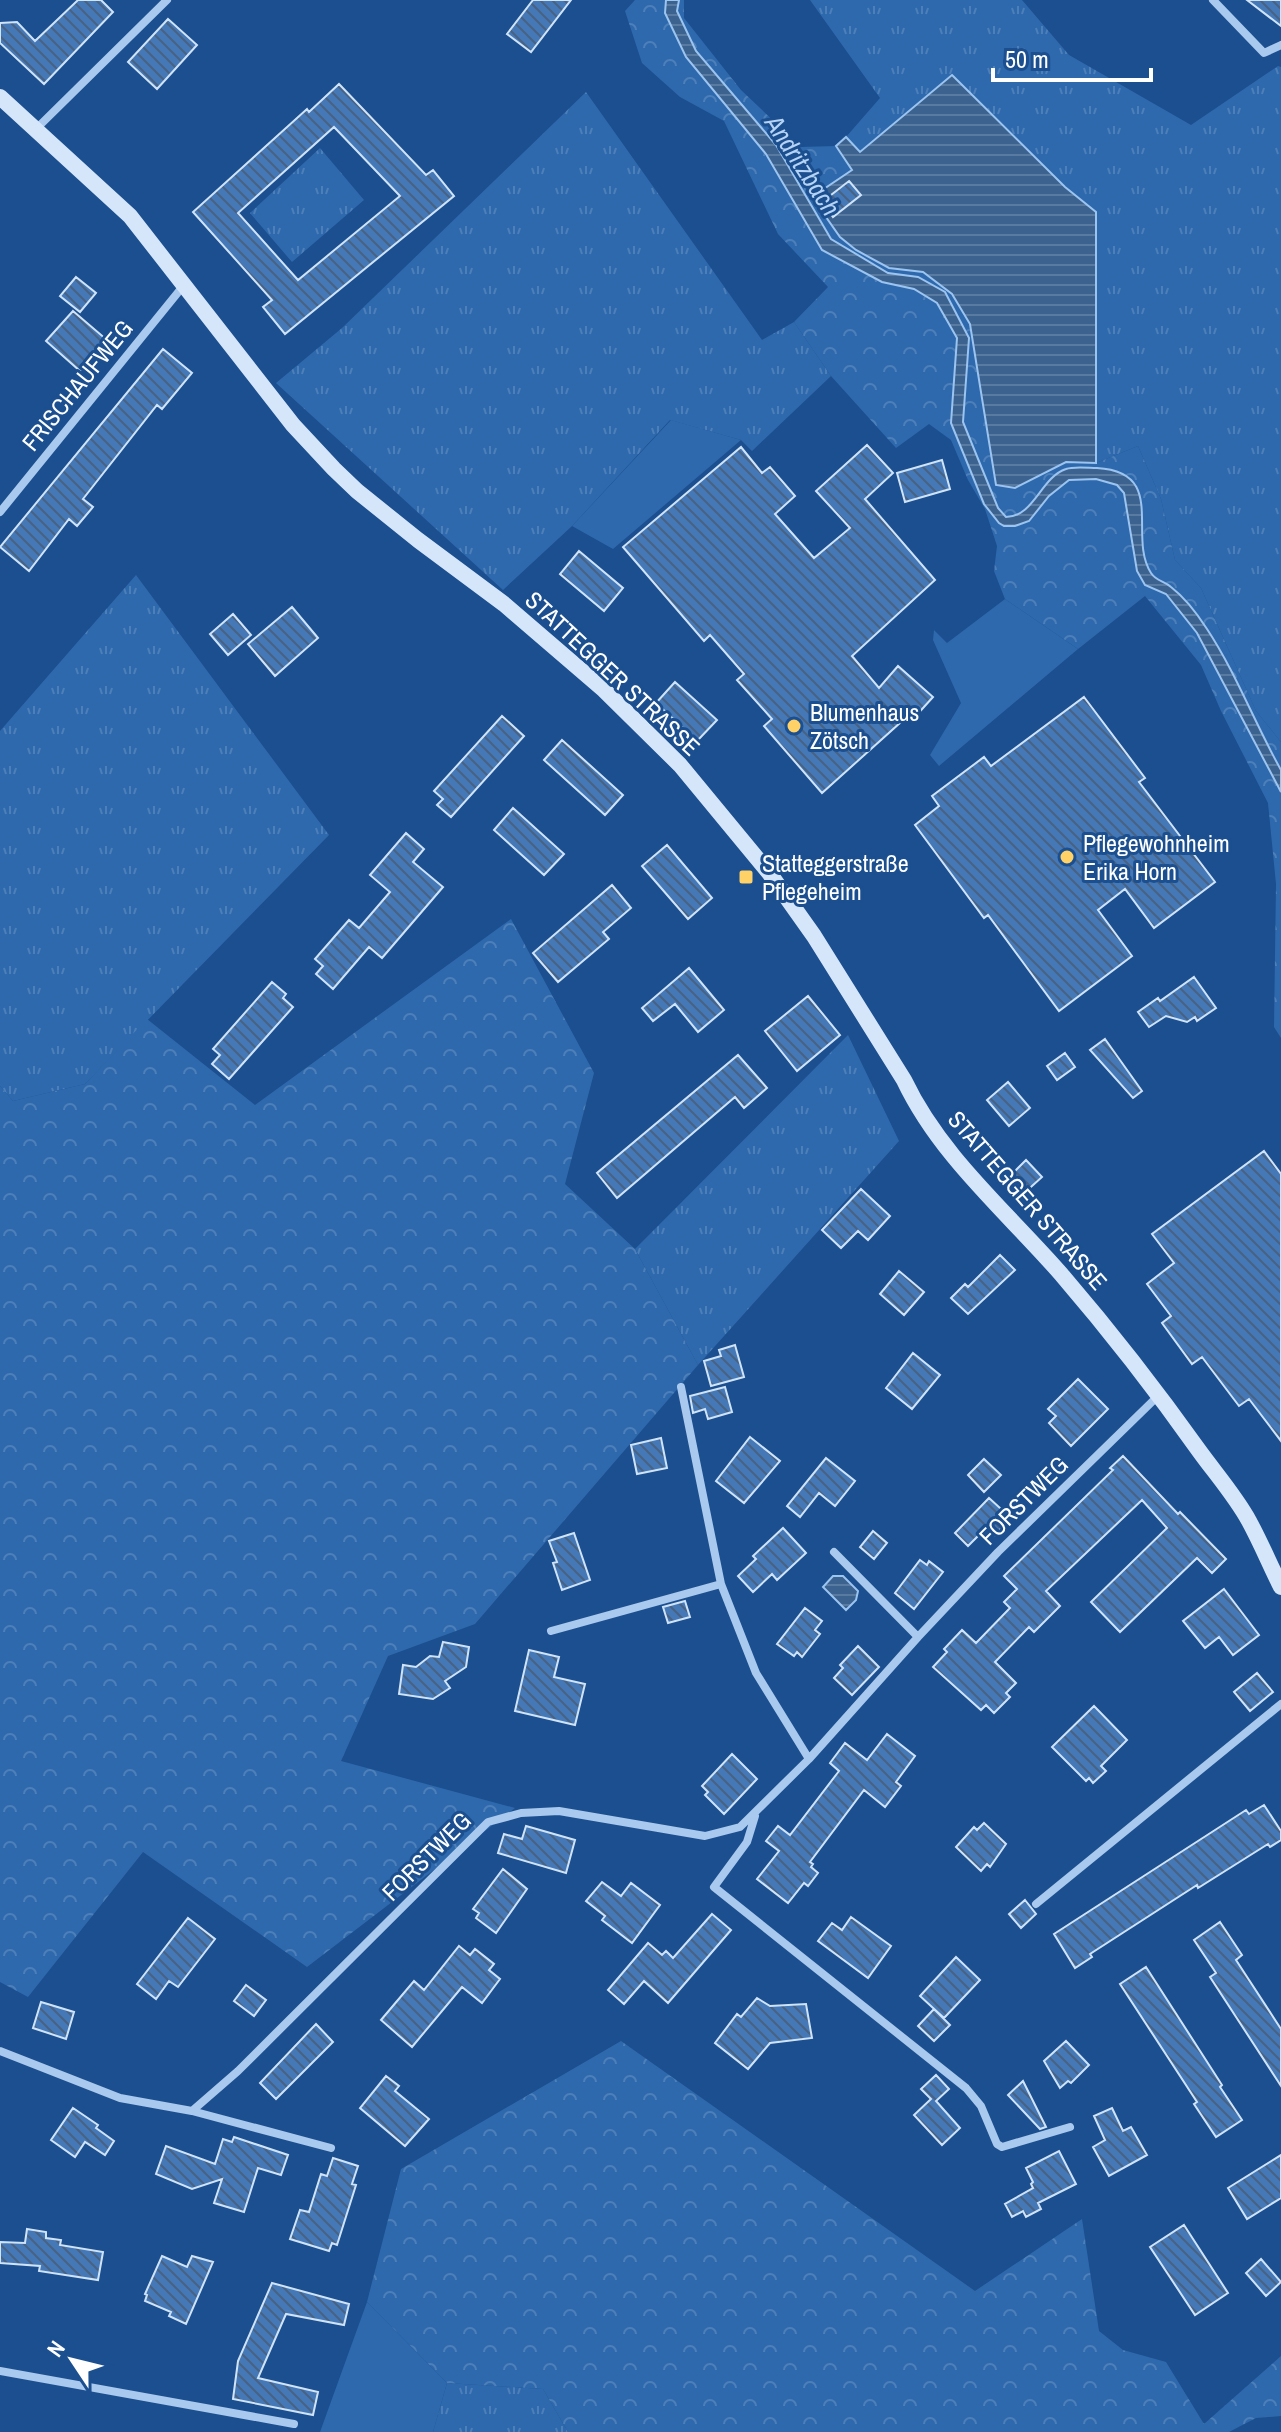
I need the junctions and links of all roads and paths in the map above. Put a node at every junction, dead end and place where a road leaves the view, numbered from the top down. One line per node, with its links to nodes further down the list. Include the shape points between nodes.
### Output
1 (167, 0): 5 (street)
2 (1213, 0): 3 (street, via 1264,53)
3 (1281, 45)
4 (0, 97): 5 (main road, STATTEGGER STRASSE)
5 (36, 129): 6 (main road, STATTEGGER STRASSE, via 130,216)
6 (184, 284): 7 (street, FRISCHAUFWEG); 9 (main road, STATTEGGER STRASSE, via 293,425 357,491 515,614 604,690 680,765 814,936 914,1103)
7 (0, 512)
8 (681, 1387): 11 (street)
9 (1159, 1395): 12 (main road, STATTEGGER STRASSE, via 1248,1519); 14 (street, FORSTWEG)
10 (834, 1552): 14 (street)
11 (721, 1584): 13 (street); 16 (street, via 756,1673)
12 (1281, 1587)
13 (551, 1631)
14 (918, 1637): 16 (street, FORSTWEG)
15 (1281, 1704): 18 (street)
16 (809, 1759): 17 (street, FORSTWEG)
17 (756, 1814): 20 (street, FORSTWEG, via 740,1827 705,1836 559,1811 488,1822); 21 (street, FORSTWEG, via 747,1842 714,1887 966,2088 981,2106 997,2144 1002,2147)
18 (1036, 1904)
19 (0, 2051): 20 (street, via 120,2098)
20 (192, 2111): 22 (street)
21 (1070, 2127)
22 (331, 2148)
23 (0, 2371): 24 (street)
24 (294, 2424)

